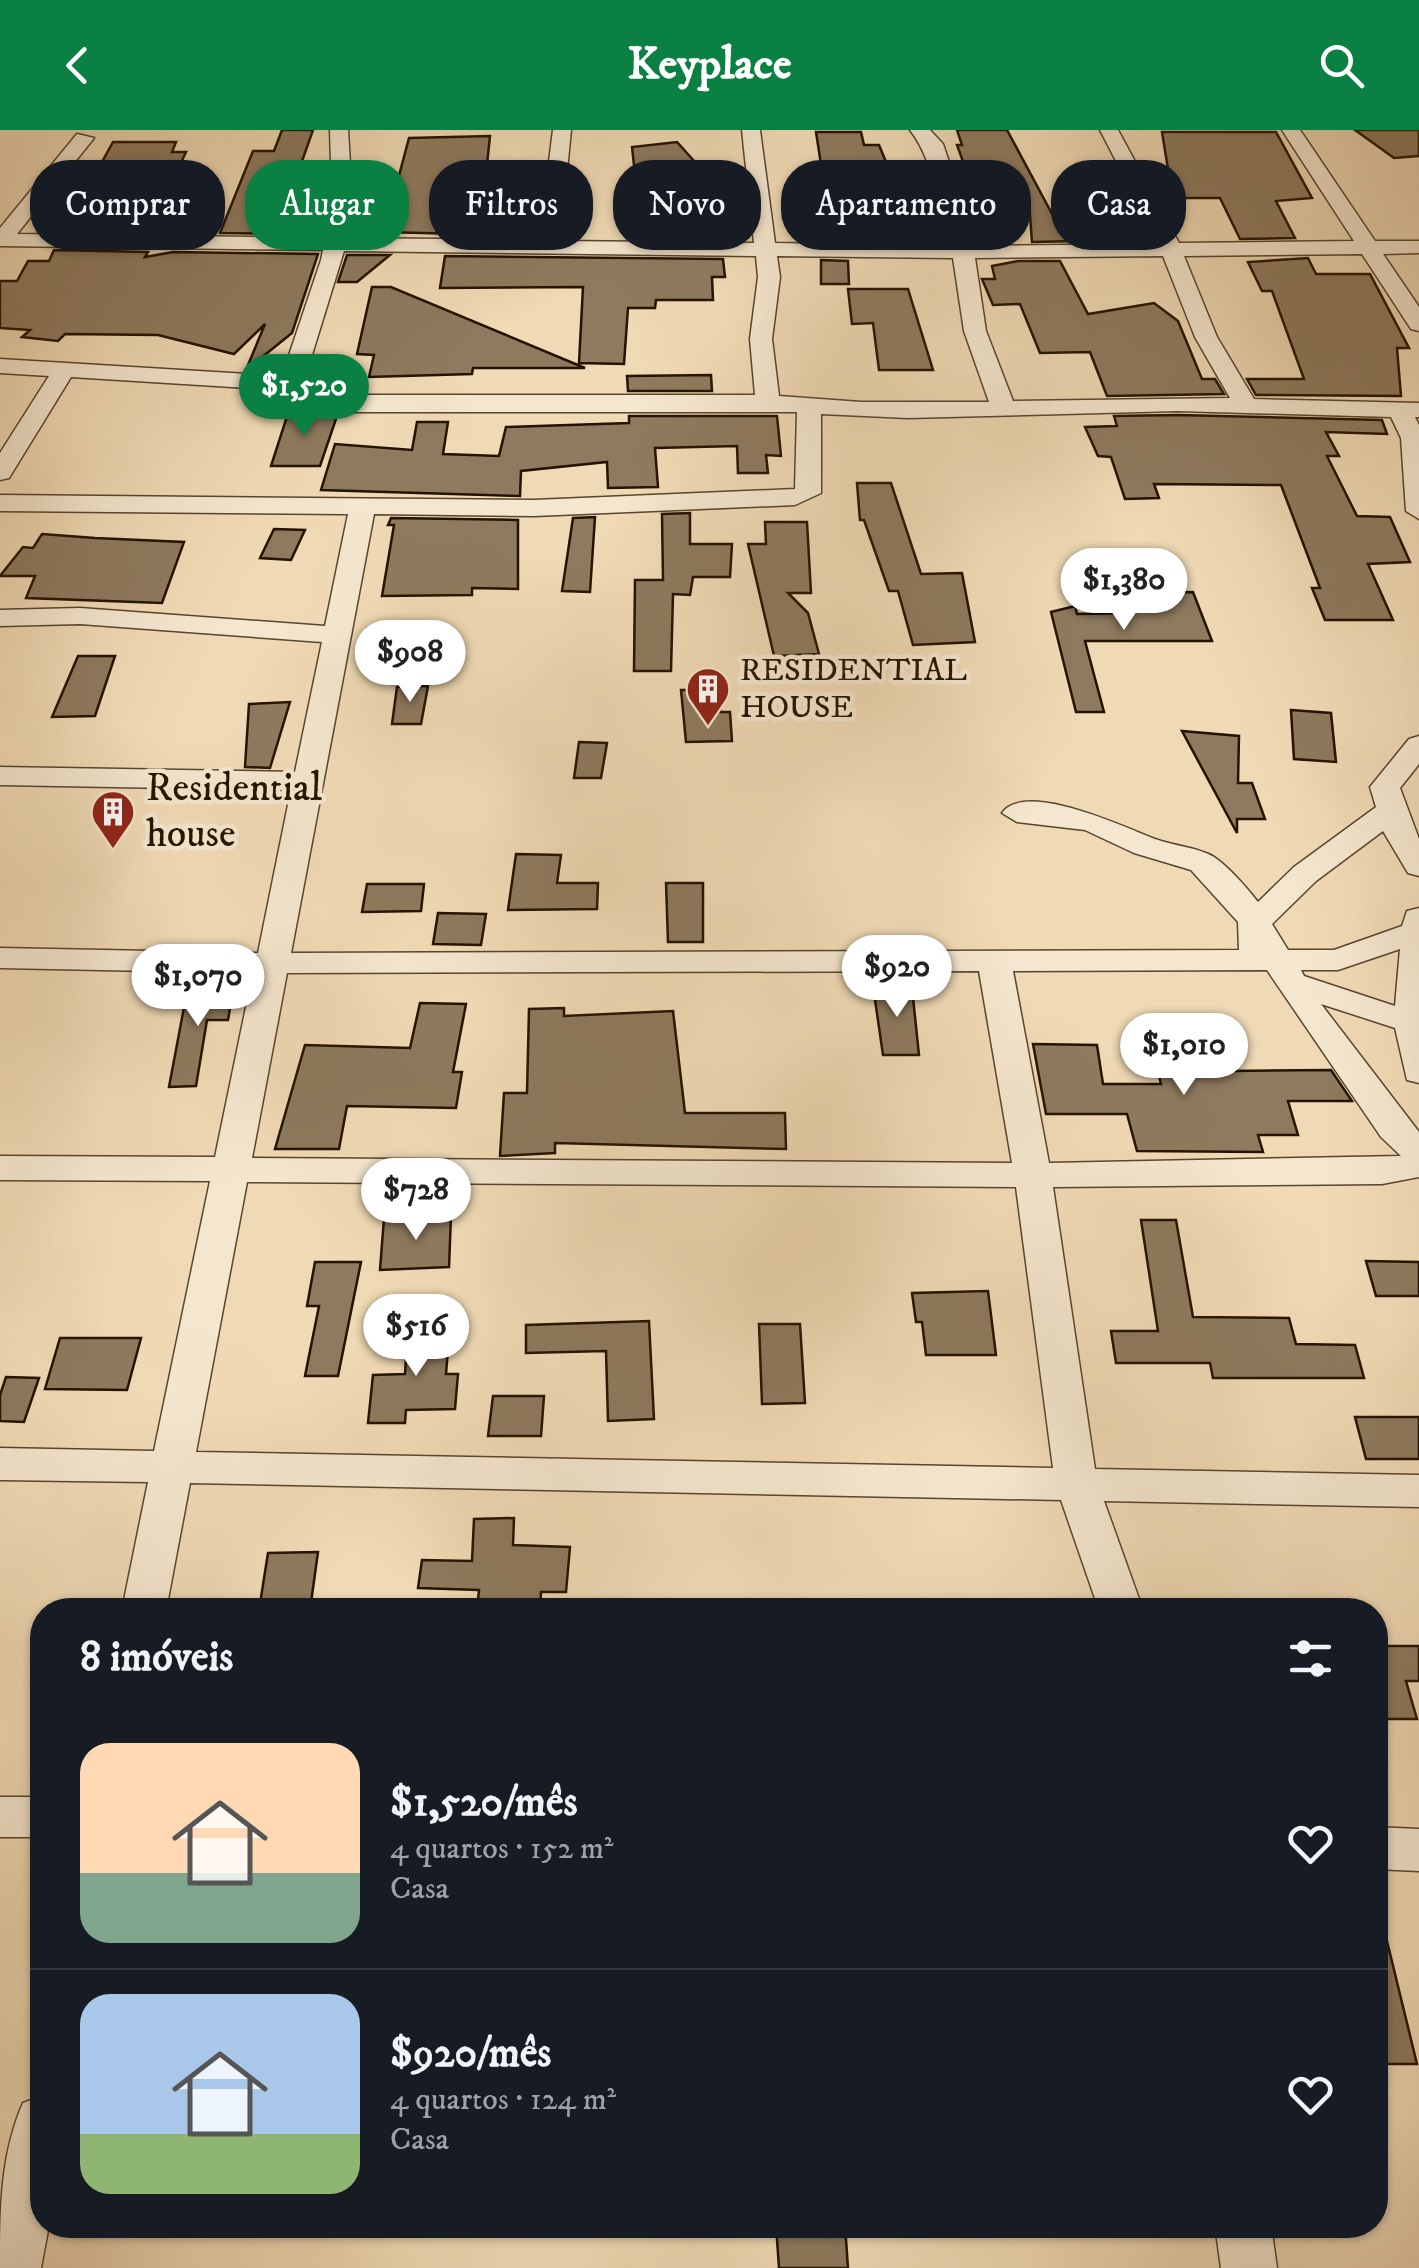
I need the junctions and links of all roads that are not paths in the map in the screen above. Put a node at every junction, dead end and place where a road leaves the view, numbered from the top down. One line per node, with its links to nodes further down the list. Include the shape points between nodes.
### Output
1 (339, 130): 8 (street)
2 (562, 130): 9 (street)
3 (752, 130): 15 (street)
4 (919, 130): 20 (street, via 933,144 947,186 946,213)
5 (1109, 130): 10 (street)
6 (1291, 130): 13 (street)
7 (84, 138): 11 (street, via 0,240)
8 (344, 160)
9 (559, 160)
10 (1125, 160)
11 (245, 241)
12 (593, 247): 15 (street)
13 (1372, 247): 14 (street); 16 (street); 21 (street)
14 (1419, 247)
15 (765, 249): 20 (street); 25 (street, via 761,340)
16 (1186, 249)
17 (336, 250): 24 (street)
18 (1102, 250): 20 (street)
19 (1171, 250): 26 (street, via 1206,338)
20 (963, 252): 28 (street, via 975,330)
21 (1419, 324)
22 (0, 366): 23 (street)
23 (65, 369): 24 (street); 30 (street)
24 (291, 384): 25 (street, via 295,400 314,405)
25 (768, 402): 27 (street)
26 (1246, 406): 28 (street); 29 (street)
27 (809, 407): 28 (street); 32 (street, via 808,493 795,497 534,508)
28 (1004, 409)
29 (1410, 411): 33 (street)
30 (0, 472)
31 (0, 503): 32 (street)
32 (363, 504): 35 (street)
33 (1419, 511)
34 (0, 618): 35 (street, via 80,616)
35 (337, 634): 38 (street)
36 (1415, 756): 39 (street, via 1385,787)
37 (0, 776): 38 (street)
38 (308, 780): 47 (street)
39 (1392, 810): 41 (street); 42 (street, via 1304,874)
40 (1017, 813): 42 (street, via 1094,823 1202,863 1228,886)
41 (1419, 866)
42 (1253, 924): 45 (street, via 1254,944); 48 (street)
43 (1417, 925): 48 (street, via 1338,960); 49 (street)
44 (0, 958): 47 (street)
45 (1217, 960): 46 (street); 48 (street)
46 (994, 961): 47 (street); 55 (street)
47 (274, 963): 54 (street)
48 (1284, 972): 49 (street); 51 (street, via 1394,1128)
49 (1415, 1024): 50 (street)
50 (1419, 1072)
51 (1419, 1153)
52 (1419, 1165): 55 (street, via 1382,1172)
53 (0, 1168): 54 (street)
54 (228, 1168): 55 (street); 57 (street)
55 (1033, 1175): 58 (street)
56 (0, 1464): 57 (street)
57 (171, 1468): 58 (street); 60 (street)
58 (1076, 1483): 59 (street); 61 (street)
59 (1419, 1490)
60 (146, 1598)
61 (1116, 1598)
62 (0, 1817): 63 (street)
63 (30, 1817)
64 (1388, 1849): 65 (street)
65 (1419, 1850)
66 (30, 2184): 68 (street)
67 (1245, 2238): 69 (street)
68 (14, 2268)
69 (1249, 2268)

